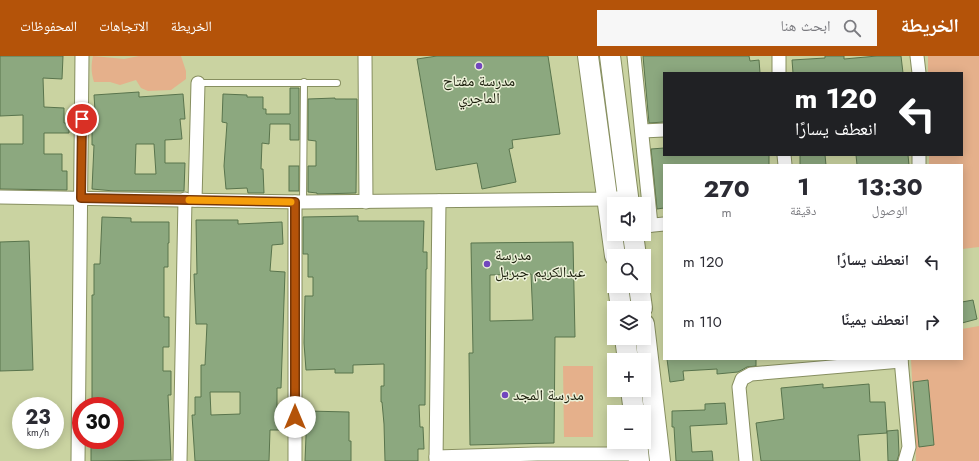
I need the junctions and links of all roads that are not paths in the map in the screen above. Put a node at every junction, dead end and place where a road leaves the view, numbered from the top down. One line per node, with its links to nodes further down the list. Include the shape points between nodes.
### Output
1 (82, 56): 17 (street)
2 (366, 56): 22 (street)
3 (588, 56): 18 (main road)
4 (610, 56): 16 (main road)
5 (634, 56): 14 (street)
6 (778, 56): 8 (street)
7 (918, 56): 9 (street)
8 (780, 72)
9 (919, 72)
10 (304, 82): 11 (lane); 12 (lane); 21 (lane)
11 (198, 83): 19 (street)
12 (337, 83)
13 (663, 130): 14 (street)
14 (642, 131): 23 (street)
15 (0, 197): 17 (street)
16 (628, 197)
17 (81, 198): 19 (street); 29 (street)
18 (607, 199): 20 (street)
19 (190, 200): 21 (street); 30 (street)
20 (439, 201): 22 (street); 28 (street)
21 (299, 202): 22 (street); 31 (street)
22 (366, 202)
23 (653, 225)
24 (646, 345): 32 (main road)
25 (901, 360): 33 (street, via 751,374 742,379 739,386); 34 (street, via 908,447)
26 (638, 452): 27 (street)
27 (537, 458): 28 (street)
28 (436, 459)
29 (78, 461)
30 (180, 461)
31 (295, 461)
32 (660, 461)
33 (746, 461)
34 (906, 461)

